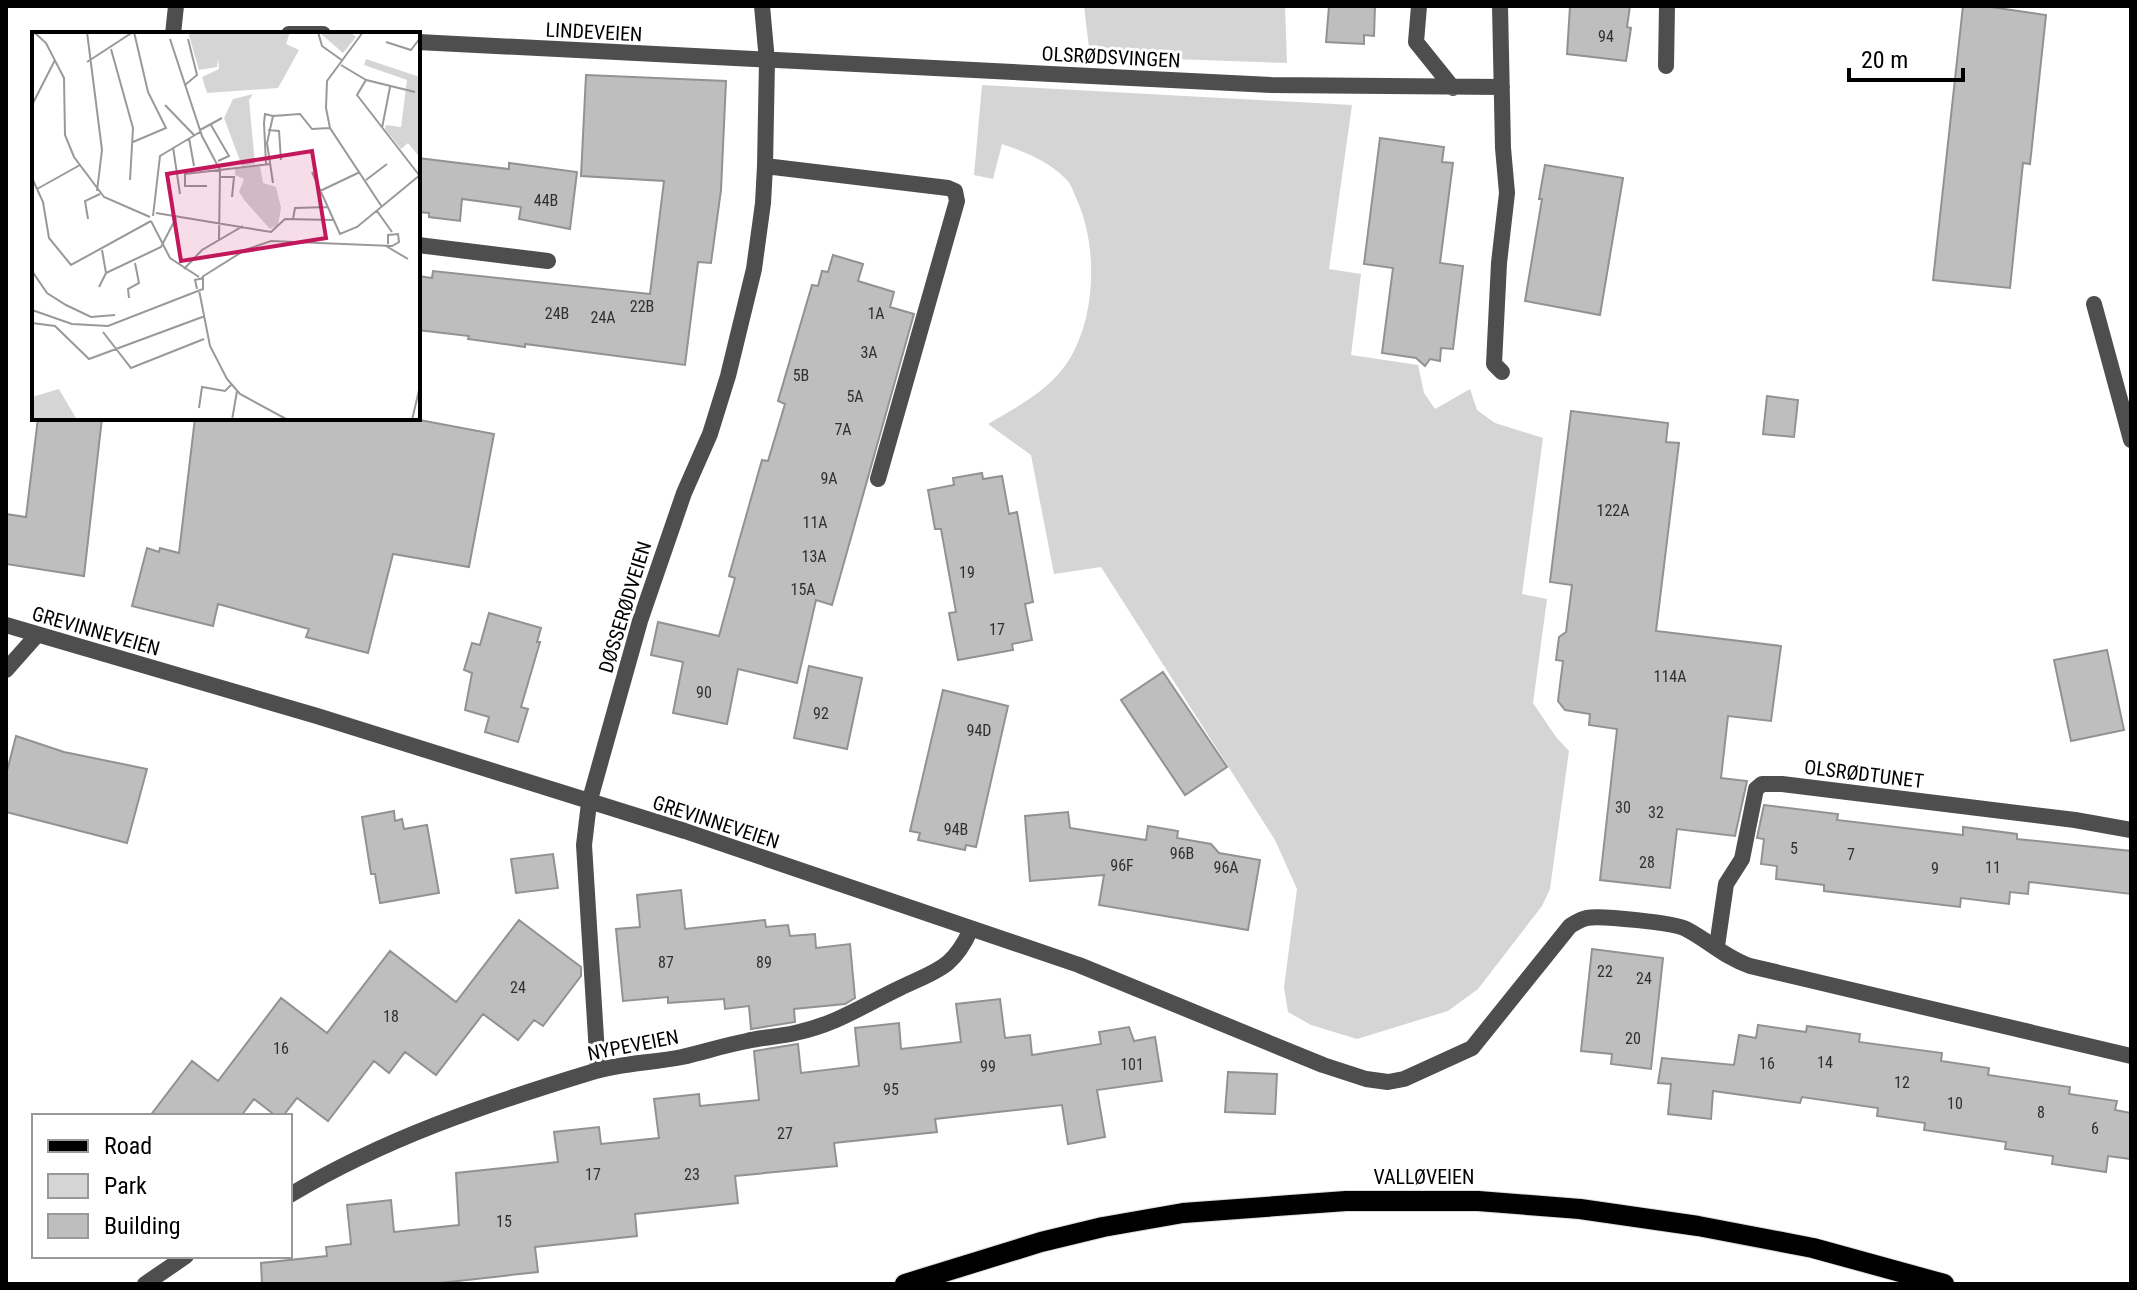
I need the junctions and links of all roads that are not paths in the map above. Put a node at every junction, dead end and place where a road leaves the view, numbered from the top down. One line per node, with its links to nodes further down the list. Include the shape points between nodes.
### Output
1 (176, 6): 6 (street)
2 (762, 6): 8 (street, DØSSERØDVEIEN)
3 (1419, 6): 11 (street, via 1416,42)
4 (1500, 6): 10 (street)
5 (1667, 6): 9 (street)
6 (173, 32)
7 (420, 42): 8 (street, LINDEVEIEN)
8 (767, 61): 11 (street, OLSRØDSVINGEN, via 1271,85); 12 (street, DØSSERØDVEIEN)
9 (1666, 66)
10 (1502, 87): 11 (street, OLSRØDSVINGEN); 16 (street, via 1507,193 1494,364)
11 (1453, 88)
12 (765, 166): 18 (street, via 955,191 957,201); 22 (street, DØSSERØDVEIEN, via 754,269 728,376 640,621)
13 (420, 245): 14 (street)
14 (548, 261)
15 (2094, 304): 17 (street)
16 (1502, 372)
17 (2131, 440)
18 (878, 479)
19 (6, 625): 20 (street, GREVINNEVEIEN)
20 (37, 635): 21 (street); 22 (street, GREVINNEVEIEN, via 317,716)
21 (6, 670)
22 (589, 803): 24 (street, GREVINNEVEIEN); 27 (street, DØSSERØDVEIEN, via 584,845)
23 (2131, 830): 25 (street, OLSRØDTUNET, via 1762,784 1756,789 1742,859 1726,884)
24 (971, 929): 25 (street, GREVINNEVEIEN, via 1079,965 1323,1065 1388,1082 1472,1048 1570,926 1586,918 1682,927); 27 (street, NYPEVEIEN, via 960,952 946,964 846,1018 682,1057)
25 (1717, 946): 26 (street, via 1730,959 1750,966)
26 (2131, 1056)
27 (598, 1070): 28 (street, NYPEVEIEN, via 403,1136)
28 (292, 1194)
29 (183, 1258): 30 (street)
30 (145, 1284)
31 (905, 1284): 32 (main road, VALLØVEIEN, via 1041,1242 1183,1213 1346,1201 1478,1201 1698,1226 1813,1248)
32 (1944, 1284)

